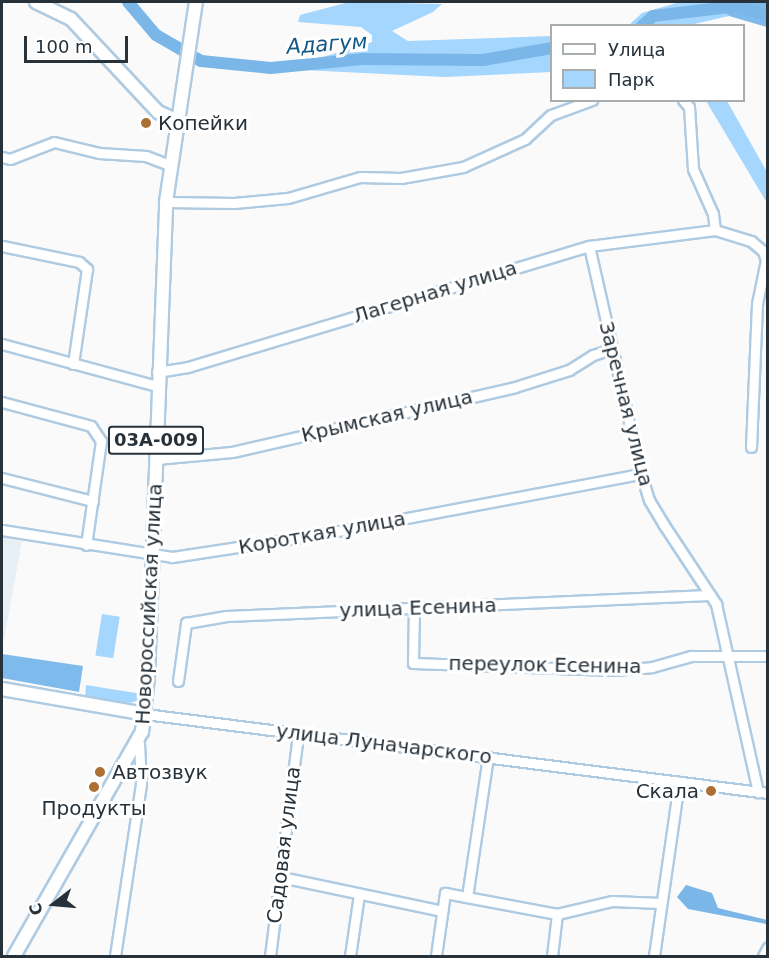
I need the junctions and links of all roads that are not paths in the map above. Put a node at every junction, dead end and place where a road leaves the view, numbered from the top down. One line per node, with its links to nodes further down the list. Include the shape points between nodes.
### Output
1 (36, 2): 5 (main road, via 71,19 158,112)
2 (196, 2): 5 (main road, Новороссийская улица / 03А-009)
3 (587, 102): 8 (street, via 551,115 525,139 463,167 401,178 360,177 288,198 234,203)
4 (685, 102): 9 (street, via 689,107 693,169 713,214)
5 (176, 120): 7 (main road, Новороссийская улица / 03А-009)
6 (2, 158): 7 (street, via 10,159 54,142 99,153 146,156)
7 (169, 165): 8 (main road, Новороссийская улица / 03А-009)
8 (166, 202): 15 (main road, Новороссийская улица / 03А-009)
9 (715, 230): 11 (street, Лагерная улица); 18 (street, via 751,241 763,250 766,260 758,304)
10 (2, 246): 14 (street, via 79,262 87,269)
11 (589, 246): 13 (street, Заречная улица); 15 (street, Лагерная улица, via 188,368)
12 (2, 344): 14 (street)
13 (612, 349): 19 (street, Крымская улица, via 515,387 232,452); 20 (street, Заречная улица)
14 (73, 363): 16 (street)
15 (157, 372): 16 (main road, Новороссийская улица / 03А-009)
16 (157, 386): 19 (main road, Новороссийская улица / 03А-009)
17 (2, 402): 22 (street, via 91,426 101,441)
18 (751, 447)
19 (156, 459): 25 (main road, Новороссийская улица / 03А-009)
20 (641, 474): 25 (street, Короткая улица, via 322,534); 26 (street, Заречная улица, via 650,500)
21 (2, 478): 22 (street)
22 (93, 501): 24 (street)
23 (2, 530): 24 (street, Короткая улица)
24 (86, 545): 25 (street, Короткая улица)
25 (153, 557): 32 (main road, Новороссийская улица / 03А-009)
26 (710, 595): 27 (street, улица Есенина); 28 (street, Заречная улица, via 716,604)
27 (414, 609): 28 (street, переулок Есенина, via 413,663 613,670 652,667 691,656); 30 (street, улица Есенина, via 226,616 186,622)
28 (729, 656): 29 (street); 37 (street, Заречная улица)
29 (768, 656)
30 (178, 681)
31 (2, 689): 32 (main road, улица Луначарского)
32 (145, 714): 33 (street, улица Луначарского); 34 (main road, Новороссийская улица / 03А-009)
33 (298, 734): 35 (street, улица Луначарского); 38 (street, Садовая улица)
34 (139, 743): 45 (main road, 03А-009); 46 (street, Новороссийская улица, via 141,784)
35 (488, 757): 36 (street, улица Луначарского); 40 (street)
36 (679, 782): 37 (street, улица Луначарского); 41 (street)
37 (763, 792)
38 (281, 877): 39 (street); 47 (street, Садовая улица)
39 (359, 894): 42 (street); 48 (street)
40 (467, 897): 42 (street, via 445,893); 43 (street)
41 (660, 903): 43 (street, via 612,901); 51 (street)
42 (442, 911): 49 (street)
43 (557, 914): 50 (street)
44 (768, 947): 52 (street)
45 (14, 957)
46 (115, 957)
47 (270, 957)
48 (350, 957)
49 (436, 957)
50 (552, 957)
51 (654, 957)
52 (763, 957)

